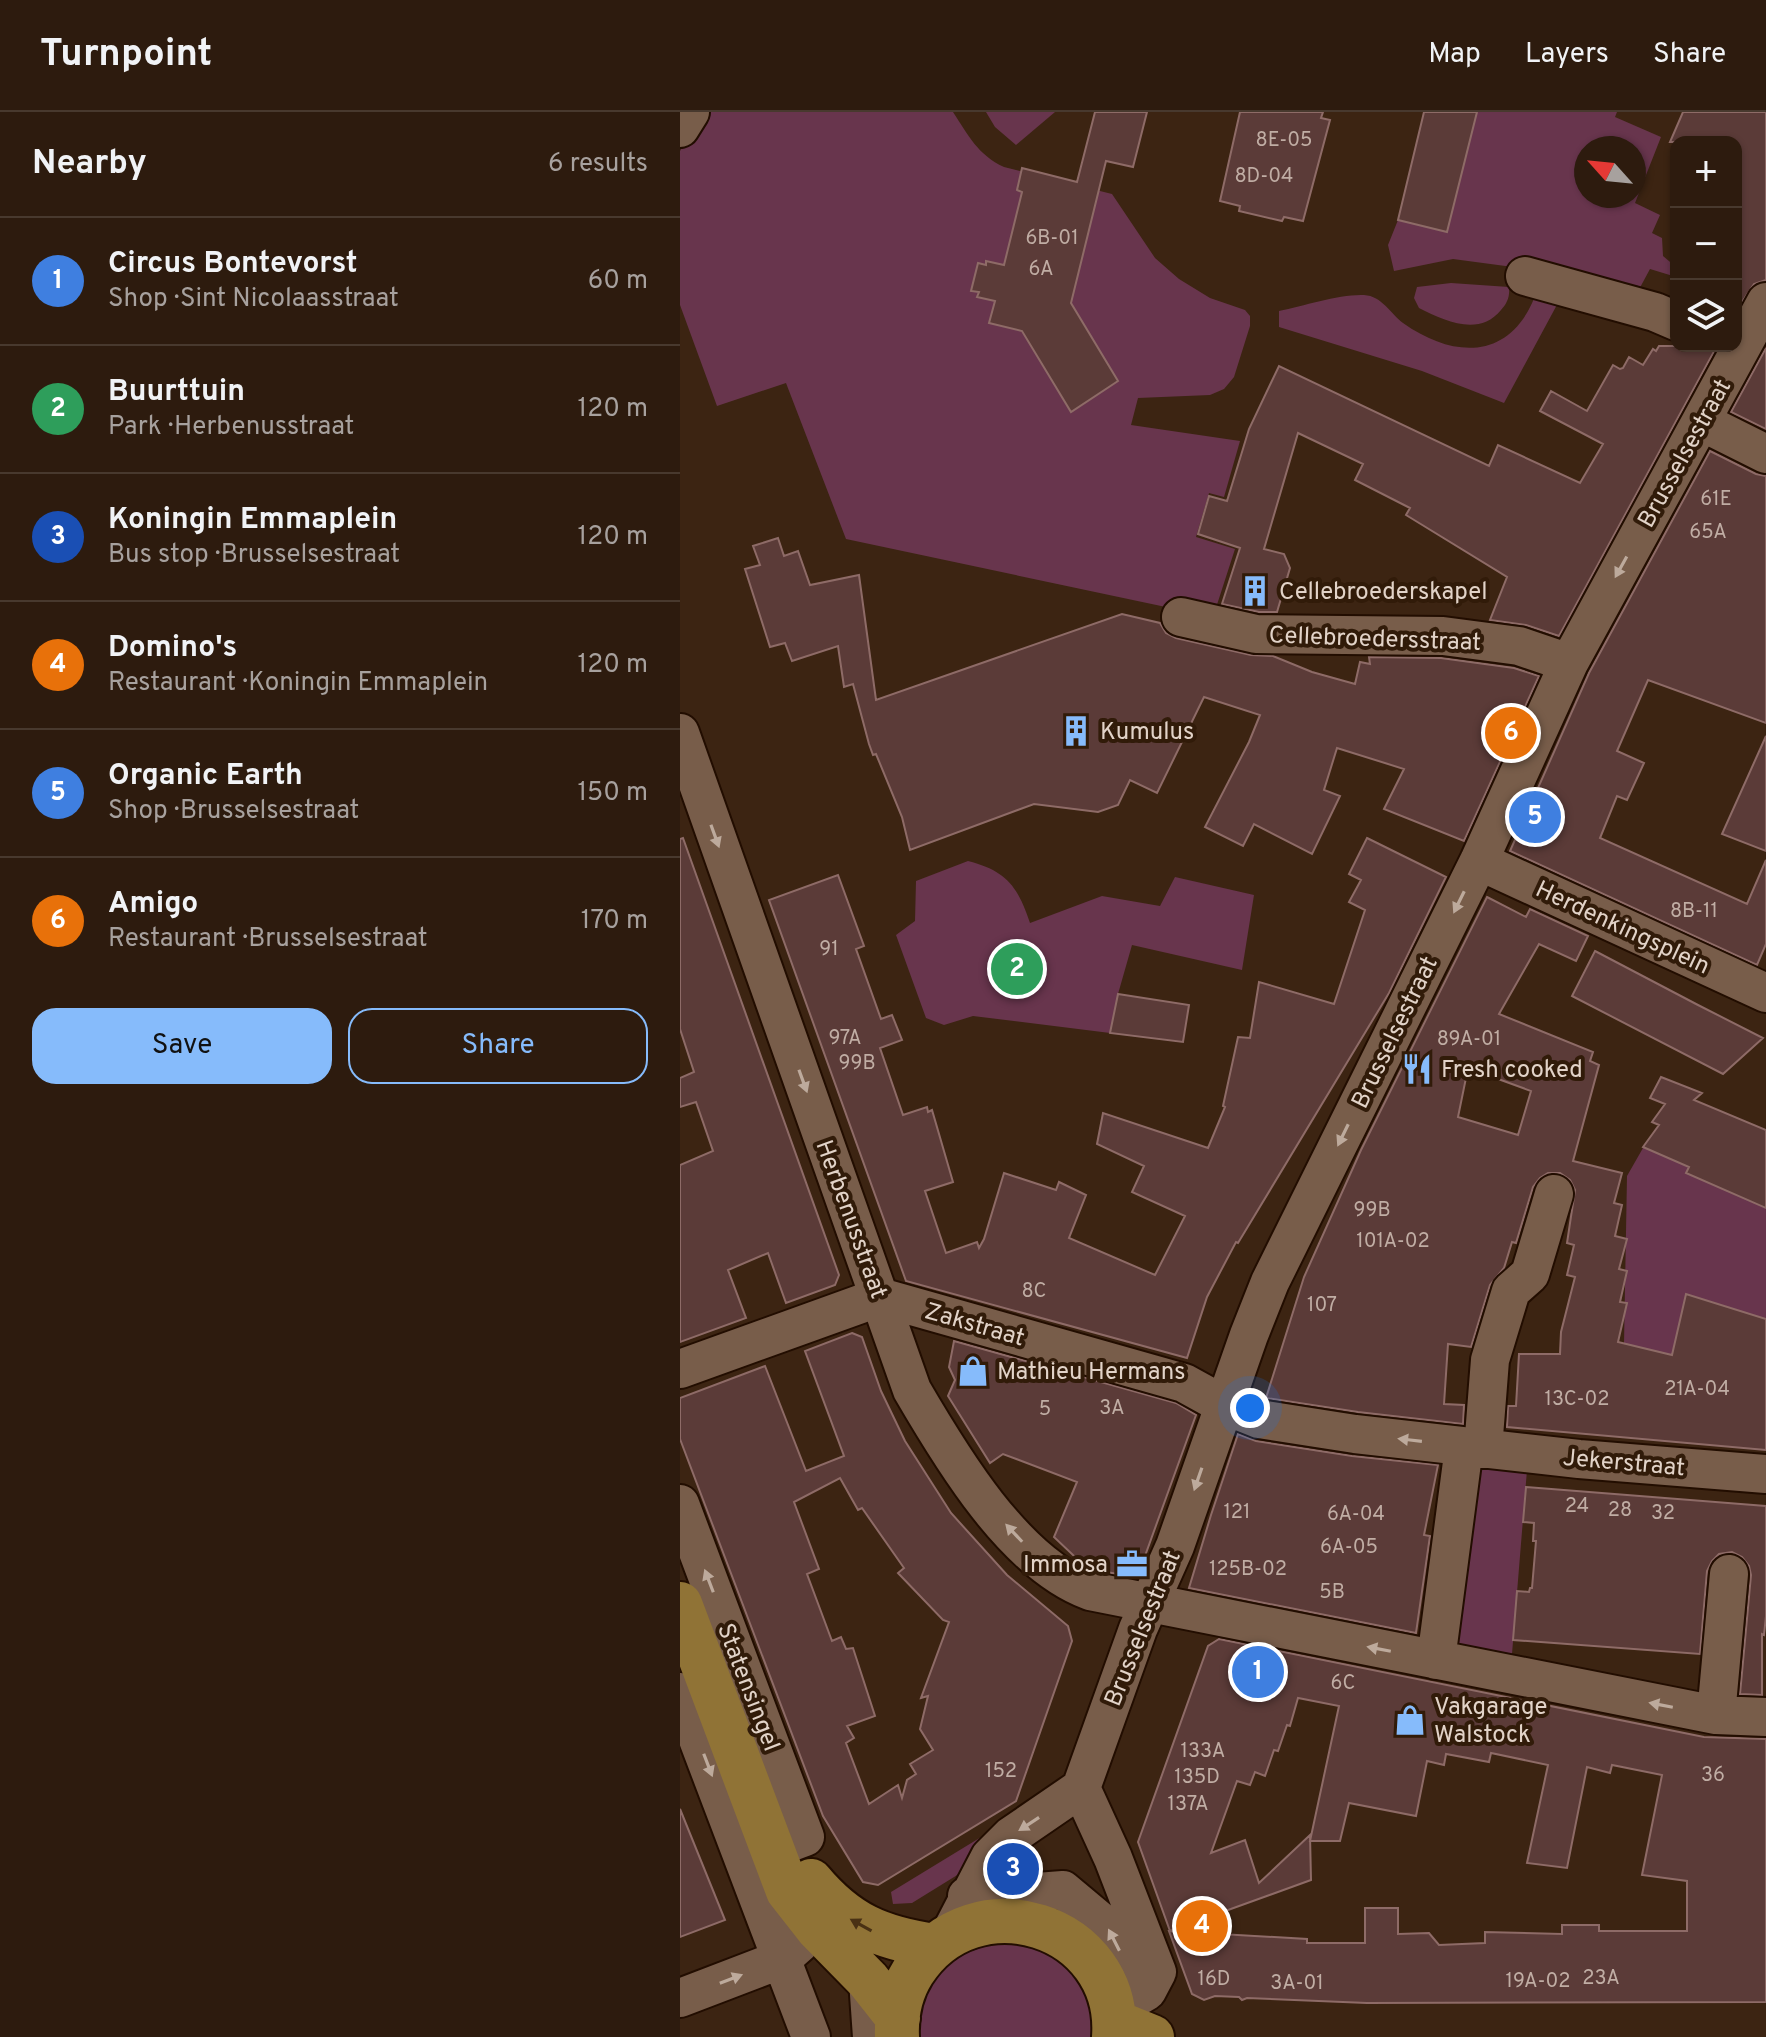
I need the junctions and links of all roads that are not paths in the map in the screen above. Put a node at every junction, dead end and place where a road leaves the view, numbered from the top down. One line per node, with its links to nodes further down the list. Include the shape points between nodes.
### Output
1 (690, 112): 2 (street)
2 (680, 128)
3 (1525, 276): 5 (street)
4 (1766, 302): 6 (street, Brusselsestraat)
5 (1670, 318)
6 (1742, 338)
7 (1733, 352): 8 (street, Brusselsestraat)
8 (1702, 422): 9 (street); 11 (street, Brusselsestraat, one-way to 11)
9 (1766, 454)
10 (1181, 617): 11 (street, Cellebroedersstraat, via 1256,634 1443,636 1519,646)
11 (1569, 663): 13 (street, Brusselsestraat)
12 (683, 754): 16 (street, Herbenusstraat, one-way to 16)
13 (1479, 861): 14 (street, Herdenkingsplein); 18 (street, Brusselsestraat, one-way to 18, via 1270,1282)
14 (1766, 993)
15 (1554, 1194): 19 (street, via 1530,1274 1511,1291 1490,1360)
16 (880, 1297): 17 (street); 18 (street, Zakstraat, via 1184,1383); 24 (street, Herbenusstraat, one-way to 16, via 1071,1583 1030,1551 987,1504 912,1390)
17 (680, 1369)
18 (1224, 1405): 19 (street, Jekerstraat, one-way to 18, via 1259,1419); 24 (street, Brusselsestraat, one-way to 24)
19 (1474, 1448): 20 (street, Jekerstraat); 25 (street)
20 (1766, 1474)
21 (680, 1504): 30 (street, Statensingel, one-way to 21, via 805,1837)
22 (1729, 1574): 27 (street)
23 (680, 1604): 30 (main road, Statensingel)
24 (1150, 1604): 25 (street, Herbenusstraat, one-way to 24); 29 (street, Brusselsestraat)
25 (1436, 1660): 27 (street, Herbenusstraat, one-way to 25)
26 (680, 1692): 34 (street, one-way to 34)
27 (1716, 1715): 28 (street, Herbenusstraat)
28 (1766, 1717)
29 (1081, 1788): 31 (street, one-way to 31, via 1003,1842); 36 (street, via 1157,1972)
30 (773, 1849): 32 (main road, Statensingel, via 788,1891); 33 (main road, one-way to 30, via 884,1937 844,1916)
31 (967, 1896): 33 (street); 36 (street, one-way to 31, via 1129,1975 1112,1931 1063,1890 1037,1892 991,1884)
32 (817, 1928): 34 (street); 37 (main road, Statensingel, via 868,1980)
33 (941, 1942): 36 (main road, via 966,1928 998,1921 1047,1928 1087,1957); 37 (main road, via 910,1978)
34 (782, 1959): 35 (street, one-way to 34); 38 (street)
35 (680, 1998)
36 (1124, 2027)
37 (889, 2031)
38 (811, 2037)

